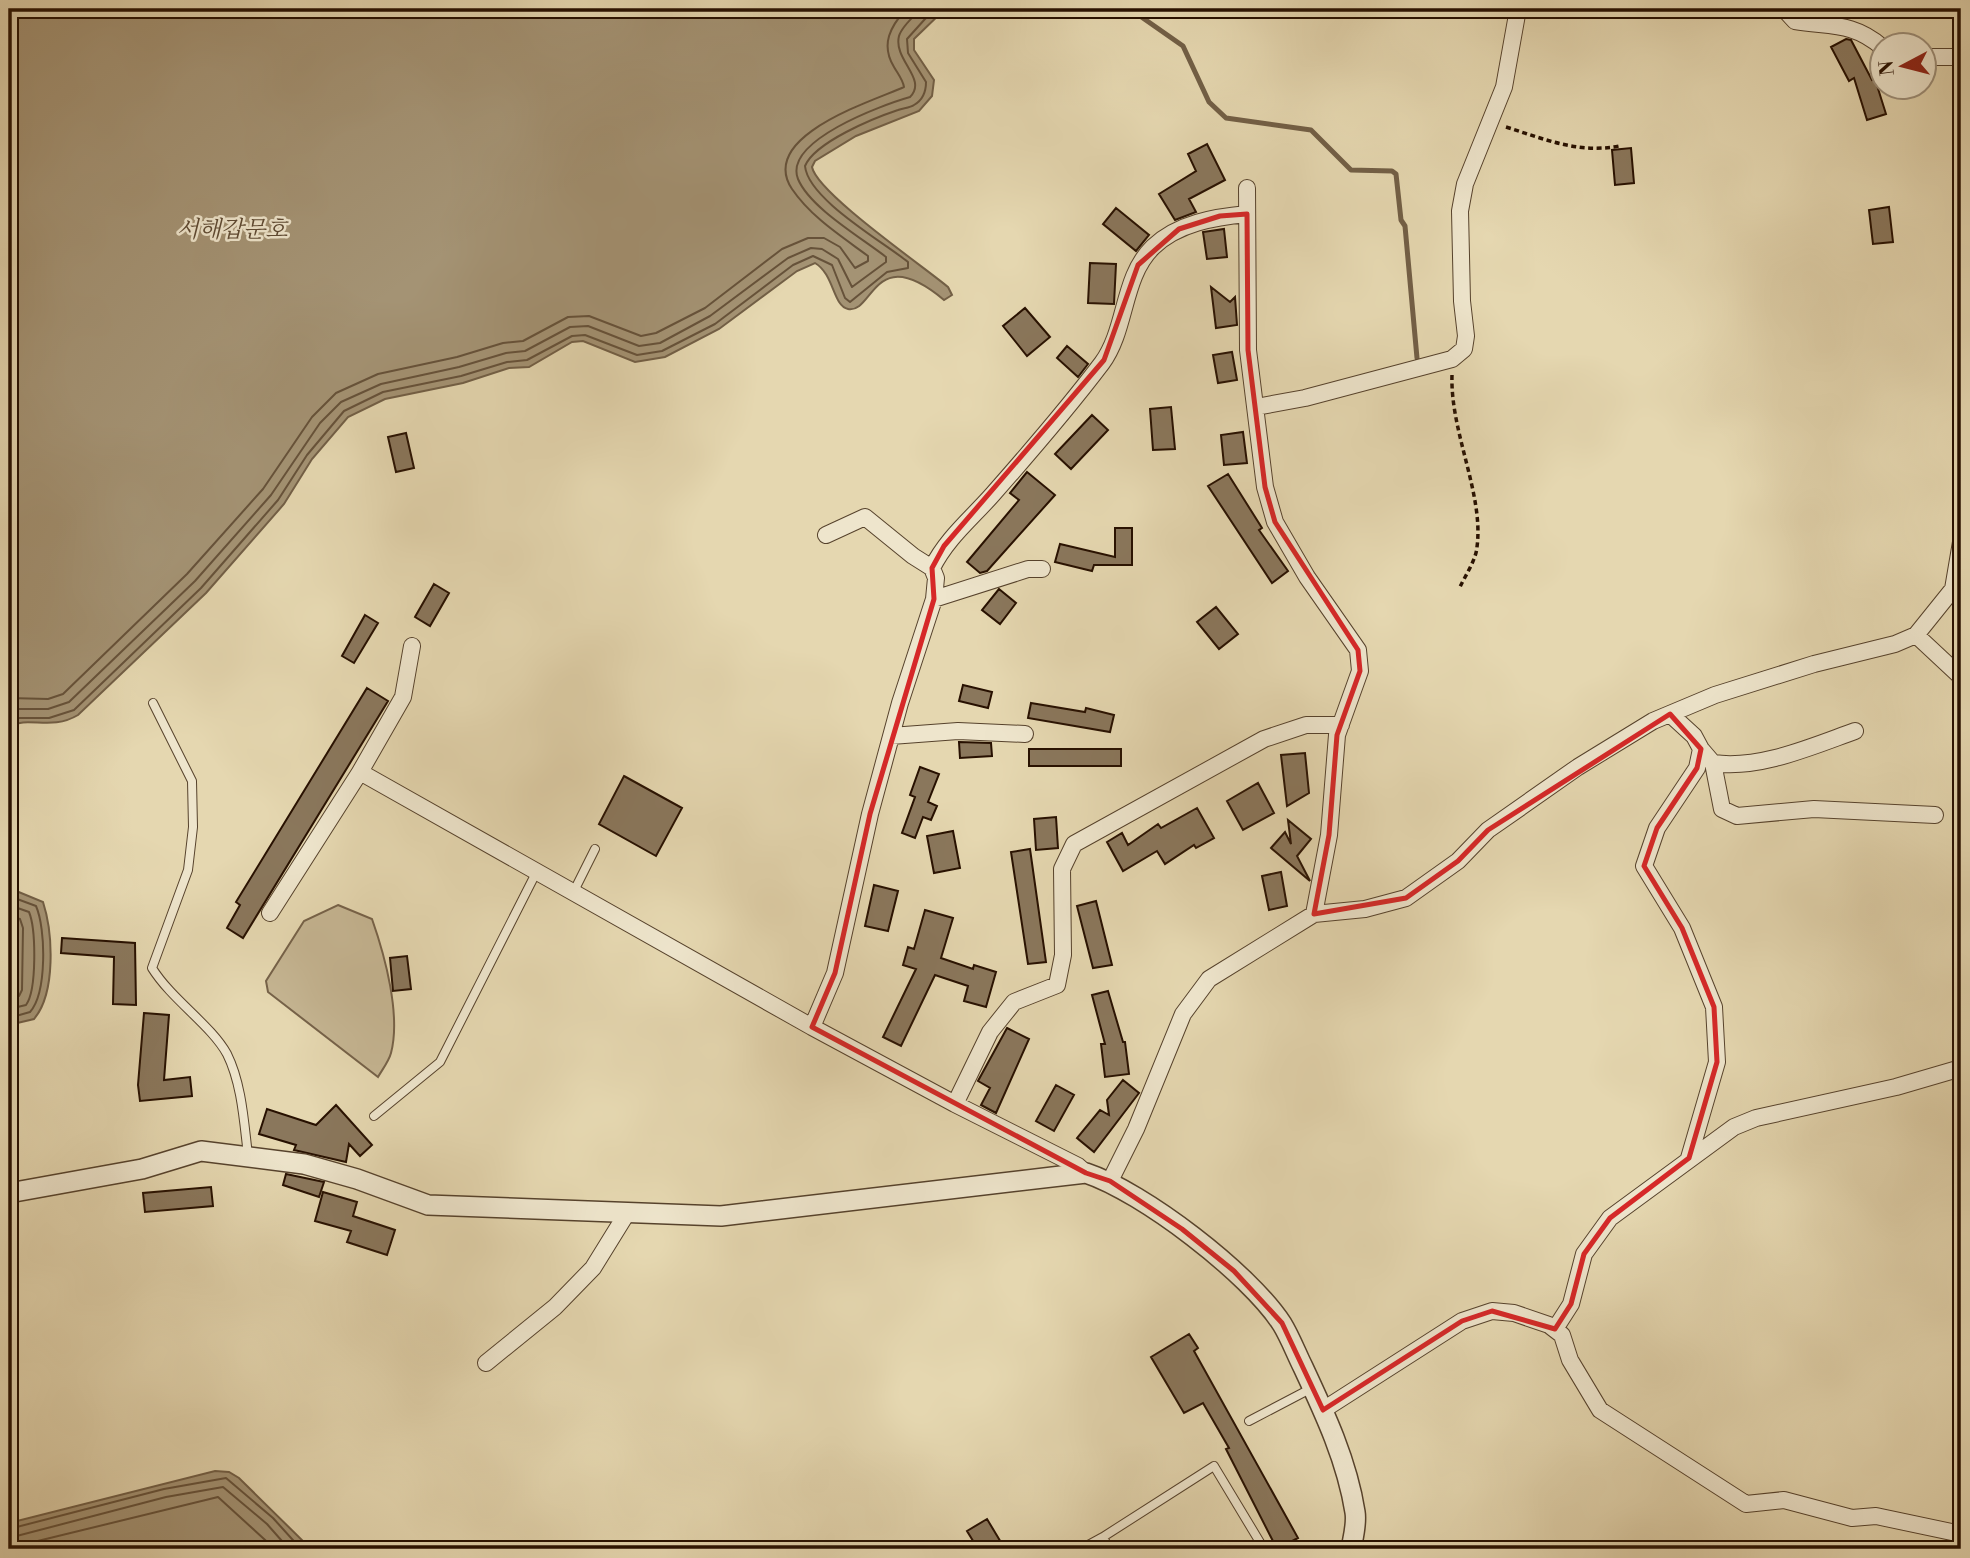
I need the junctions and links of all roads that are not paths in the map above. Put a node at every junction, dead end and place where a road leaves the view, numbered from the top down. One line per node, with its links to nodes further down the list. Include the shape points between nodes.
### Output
1 (1518, 9): 8 (street, via 1507,74 1465,184 1460,211 1464,349 1452,359)
2 (1784, 9): 3 (street, via 1795,21 1847,26)
3 (1868, 35)
4 (1938, 57): 5 (street)
5 (1961, 57)
6 (1247, 188): 7 (street)
7 (1247, 214): 8 (street, via 1248,350); 11 (street, via 1220,216 1179,229 1154,246 1138,265 1104,360 944,545)
8 (1256, 407): 19 (street, via 1265,487 1276,522 1307,577 1358,650 1360,671)
9 (826, 535): 11 (street, via 865,517)
10 (1960, 553): 14 (street, via 1953,589)
11 (933, 568): 13 (street)
12 (1041, 569): 13 (street, via 1028,569)
13 (934, 599): 22 (street)
14 (1916, 635): 16 (street); 18 (street, via 1715,695)
15 (412, 646): 25 (street, via 403,696)
16 (1961, 677)
17 (153, 703): 36 (lane, via 191,780 193,827 188,870 152,968 165,989 227,1054 240,1098)
18 (1670, 714): 23 (street); 31 (street, via 1578,767 1488,830 1458,861 1406,898 1365,909)
19 (1341, 725): 31 (street, via 1329,835); 34 (street, via 1306,725 1264,739 1074,844 1062,869 1063,955 1057,985 1014,1002 990,1032)
20 (1855, 731): 24 (street, via 1731,766)
21 (1025, 733): 22 (street)
22 (891, 736): 32 (street, via 835,973)
23 (1701, 749): 24 (street); 37 (street, via 1697,768 1657,828 1644,866 1682,928 1714,1007 1717,1062)
24 (1713, 763): 26 (street, via 1722,809 1737,816 1814,809)
25 (360, 772): 28 (street); 30 (street)
26 (1935, 815)
27 (595, 849): 29 (lane)
28 (536, 873): 29 (street); 35 (lane, via 440,1062)
29 (573, 893): 32 (street)
30 (270, 913)
31 (1314, 914): 39 (street, via 1209,979 1183,1014)
32 (812, 1027): 34 (street)
33 (1961, 1068): 37 (street, via 1756,1118 1734,1127)
34 (955, 1104): 38 (street)
35 (374, 1116)
36 (248, 1158): 40 (street, via 201,1151 142,1169); 41 (street, via 304,1164 428,1205)
37 (1689, 1158): 42 (street, via 1610,1218 1584,1254 1571,1304)
38 (1086, 1173): 39 (street); 41 (street, via 752,1214)
39 (1110, 1181): 44 (street, via 1182,1228 1234,1271 1282,1323)
40 (9, 1193)
41 (627, 1213): 43 (street, via 593,1268 555,1307)
42 (1555, 1329): 45 (street, via 1492,1311 1462,1321); 47 (street, via 1600,1410 1746,1504 1784,1500 1853,1518 1877,1516)
43 (485, 1363)
44 (1312, 1388): 45 (street); 46 (lane)
45 (1323, 1410): 52 (street, via 1343,1460 1356,1515)
46 (1249, 1421)
47 (1961, 1534)
48 (1103, 1537): 49 (lane); 50 (lane); 51 (lane, via 1214,1466)
49 (1081, 1549)
50 (1109, 1549)
51 (1264, 1549)
52 (1351, 1549)

